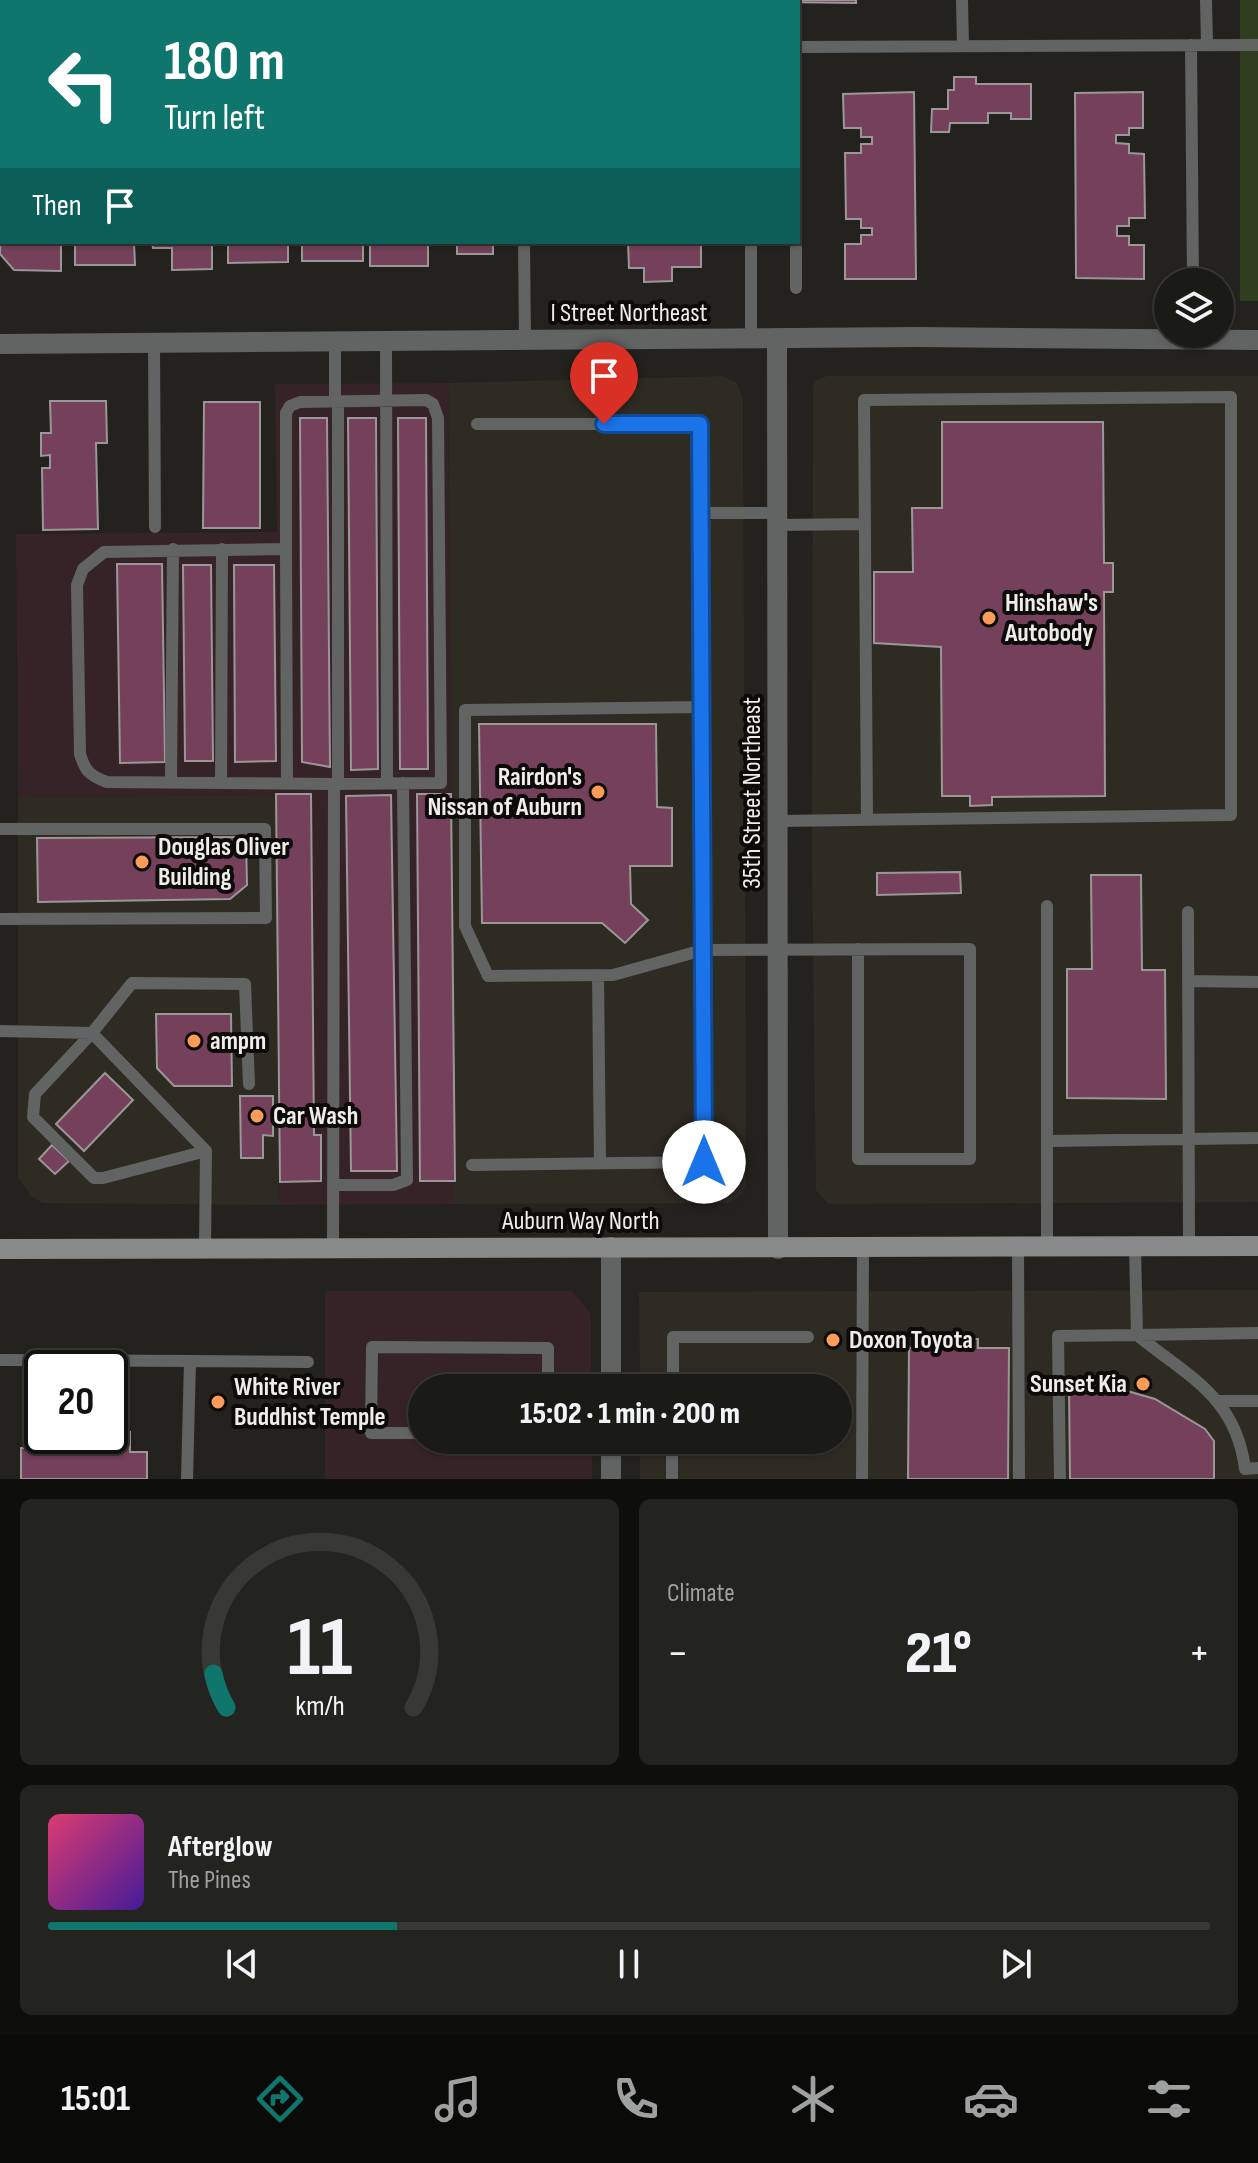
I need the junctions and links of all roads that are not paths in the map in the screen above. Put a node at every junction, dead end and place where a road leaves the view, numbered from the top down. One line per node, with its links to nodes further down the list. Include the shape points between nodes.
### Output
1 (962, 0): 6 (lane)
2 (1206, 0): 4 (lane)
3 (1191, 45): 4 (lane); 6 (lane); 11 (lane)
4 (1207, 45): 5 (lane)
5 (1258, 45)
6 (963, 46): 7 (lane)
7 (800, 47)
8 (524, 244): 17 (lane)
9 (751, 244): 14 (lane)
10 (796, 244): 12 (lane)
11 (1193, 268)
12 (796, 288)
13 (1154, 337): 15 (street, I Street Northeast)
14 (751, 338): 15 (street, I Street Northeast); 17 (street, I Street Northeast)
15 (777, 338): 27 (street, 35th Street Northeast)
16 (1234, 339): 18 (street, I Street Northeast)
17 (525, 340): 20 (street, I Street Northeast)
18 (1258, 340)
19 (335, 341): 20 (street, I Street Northeast); 21 (street, I Street Northeast); 24 (lane)
20 (386, 341): 23 (lane)
21 (154, 343): 22 (street, I Street Northeast); 29 (lane)
22 (0, 344)
23 (386, 400): 24 (lane); 36 (lane); 37 (lane, via 426,400 438,418 441,783)
24 (337, 401): 32 (lane, via 300,402 286,413); 39 (lane)
25 (477, 424): 26 (lane, via 700,424)
26 (700, 513): 27 (lane); 33 (lane)
27 (777, 519): 28 (lane); 41 (street, 35th Street Northeast)
28 (865, 524): 40 (lane); 40 (lane, via 864,400 1231,397 1231,815)
29 (155, 527)
30 (173, 549): 31 (lane); 34 (lane); 34 (lane, via 104,552 83,569 77,585 84,769 107,782)
31 (222, 549): 32 (lane); 35 (lane)
32 (286, 549): 38 (lane)
33 (701, 707): 47 (lane); 49 (lane, via 465,710 465,926 488,976)
34 (171, 782): 35 (lane)
35 (221, 783): 38 (lane)
36 (387, 783): 37 (lane); 39 (lane)
37 (403, 783): 61 (lane, via 407,1180 393,1185)
38 (287, 784): 39 (lane)
39 (336, 784): 61 (lane)
40 (867, 820): 41 (lane)
41 (778, 821): 48 (street, 35th Street Northeast)
42 (0, 829): 45 (lane, via 265,829 266,918)
43 (1047, 906): 57 (lane)
44 (1188, 912): 50 (lane)
45 (0, 919)
46 (858, 949): 46 (lane, via 970,949 970,1159 858,1159); 48 (lane)
47 (703, 950): 48 (lane); 49 (lane); 59 (lane, via 704,1162)
48 (778, 950): 72 (street, 35th Street Northeast)
49 (598, 975): 59 (lane)
50 (1188, 981): 51 (lane); 55 (lane)
51 (1258, 982)
52 (0, 1031): 53 (lane)
53 (92, 1033): 54 (lane, via 132,983 245,984); 58 (lane); 58 (lane, via 35,1094 33,1117 94,1178)
54 (249, 1084)
55 (1188, 1138): 56 (lane); 57 (lane); 68 (lane)
56 (1258, 1138)
57 (1048, 1141): 66 (lane)
58 (206, 1151): 69 (lane)
59 (600, 1163): 60 (lane)
60 (472, 1165)
61 (333, 1185): 63 (lane)
62 (1258, 1246): 68 (main road, Auburn Way North)
63 (333, 1247): 64 (main road, Auburn Way North); 69 (main road, Auburn Way North)
64 (611, 1247): 72 (main road, Auburn Way North); 80 (street)
65 (1018, 1247): 66 (main road, Auburn Way North); 70 (main road, Auburn Way North); 92 (lane)
66 (1047, 1247): 67 (main road, Auburn Way North)
67 (1135, 1247): 68 (main road, Auburn Way North); 74 (lane)
68 (1189, 1247)
69 (205, 1248): 71 (main road, Auburn Way North)
70 (863, 1248): 72 (main road, Auburn Way North); 91 (lane)
71 (0, 1249)
72 (778, 1249)
73 (1258, 1333): 74 (lane)
74 (1137, 1335): 82 (lane); 93 (lane, via 1058,1336)
75 (808, 1337): 81 (lane, via 673,1337)
76 (0, 1360): 77 (lane)
77 (190, 1361): 78 (lane); 88 (lane)
78 (308, 1362)
79 (548, 1374): 84 (lane, via 548,1348 372,1347 371,1433)
80 (611, 1374)
81 (673, 1374)
82 (1219, 1401): 83 (lane); 87 (lane, via 1242,1440)
83 (1258, 1401)
84 (408, 1433)
85 (611, 1454): 89 (street)
86 (672, 1454): 90 (lane)
87 (1250, 1472)
88 (187, 1479)
89 (611, 1479)
90 (672, 1479)
91 (862, 1479)
92 (1019, 1479)
93 (1060, 1479)

